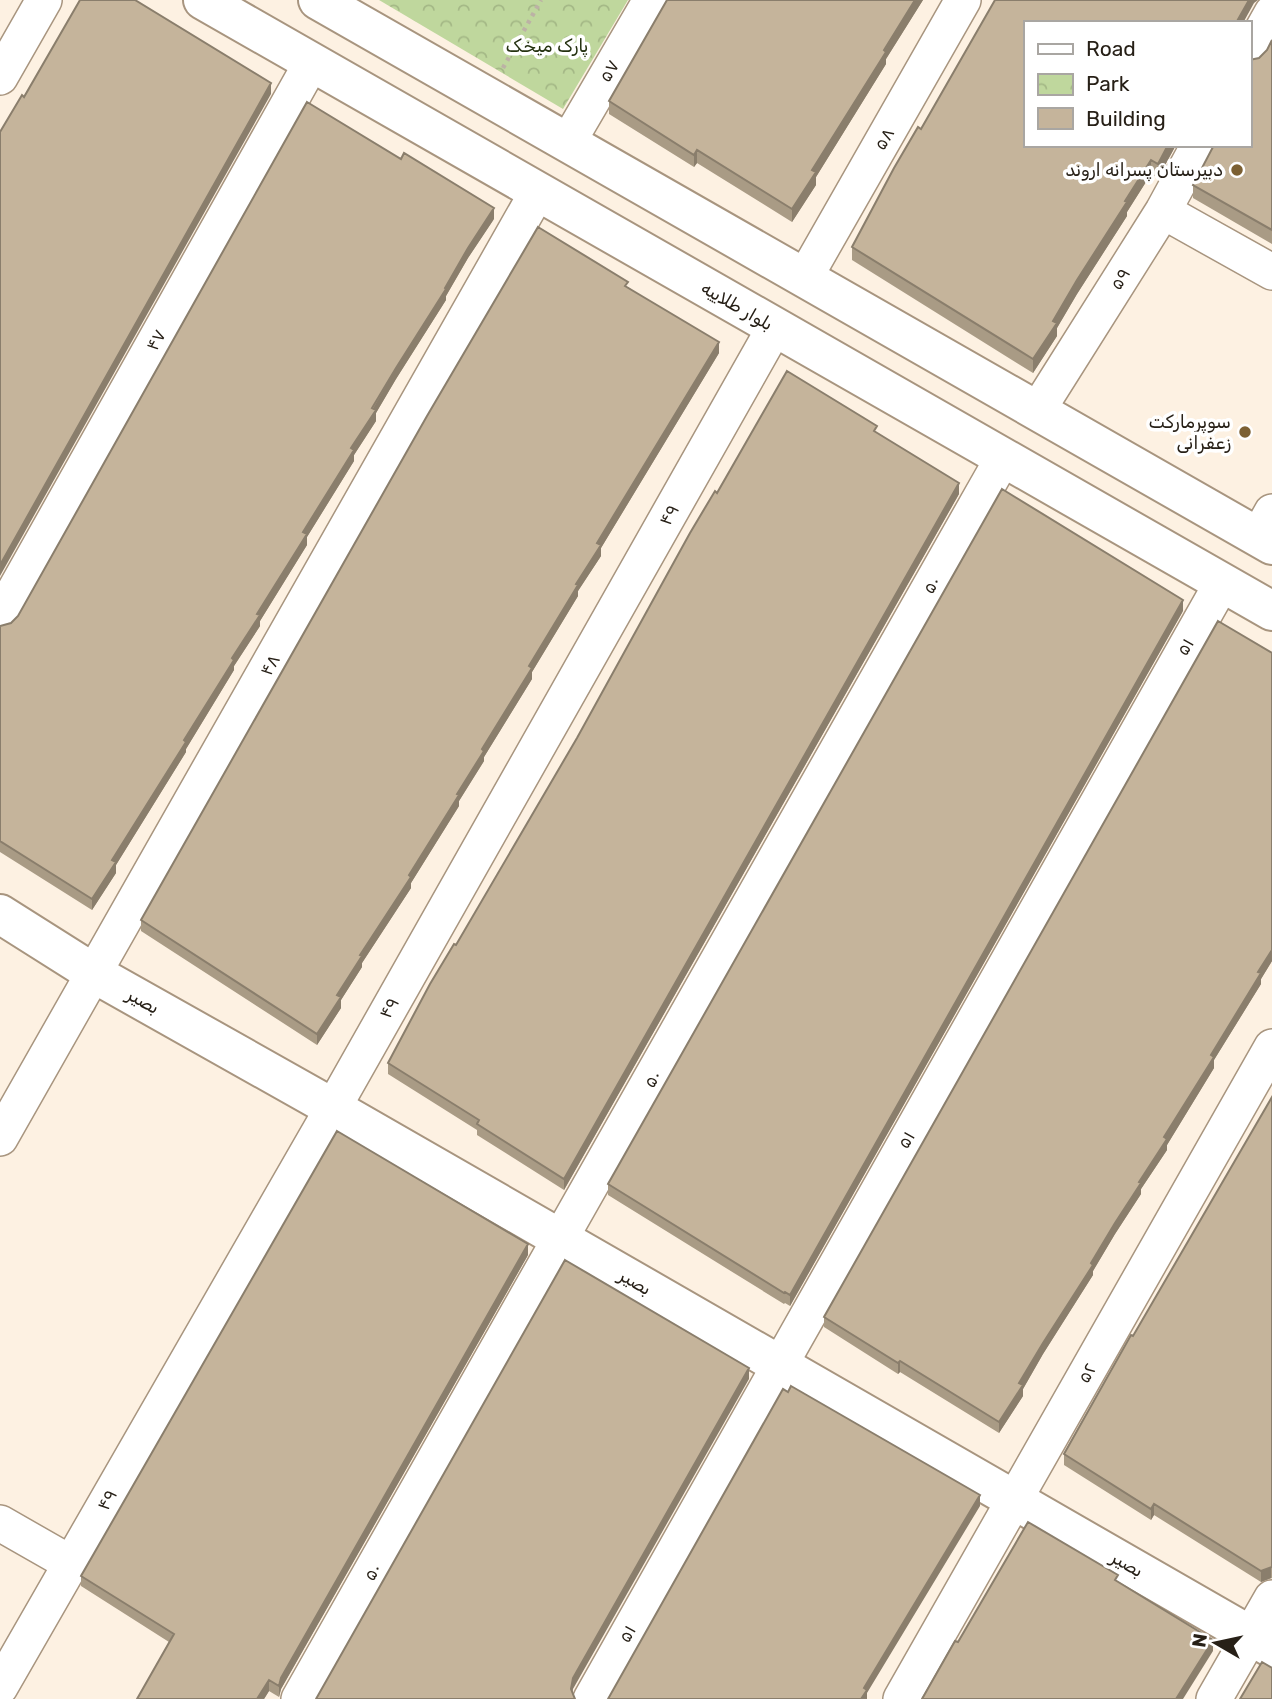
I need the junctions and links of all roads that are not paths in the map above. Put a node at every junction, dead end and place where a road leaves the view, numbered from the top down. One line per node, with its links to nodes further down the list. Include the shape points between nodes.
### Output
1 (44, 0): 9 (street)
2 (203, 0): 8 (main road, بلوار طلاییه)
3 (650, 0): 11 (street, ۵۷)
4 (963, 0): 17 (street, ۵۸)
5 (342, 6): 10 (main road)
6 (1272, 13): 7 (street)
7 (1251, 50)
8 (312, 62): 12 (main road, بلوار طلاییه); 26 (street, ۴۷)
9 (0, 77)
10 (488, 96): 11 (main road); 12 (main road)
11 (568, 142): 17 (main road)
12 (459, 147): 14 (main road, بلوار طلاییه)
13 (1198, 147): 15 (street, ۵۹)
14 (538, 191): 18 (main road, بلوار طلاییه); 28 (street, ۴۸)
15 (1163, 211): 16 (street); 19 (street, ۵۹)
16 (1272, 272)
17 (805, 277): 19 (main road)
18 (775, 327): 20 (main road, بلوار طلاییه); 30 (street, ۴۹)
19 (1037, 411): 21 (main road)
20 (1003, 458): 22 (main road, بلوار طلاییه); 32 (street, ۵۰)
21 (1132, 465): 22 (main road); 23 (main road)
22 (1104, 515): 24 (main road, بلوار طلاییه)
23 (1267, 531)
24 (1222, 583): 25 (main road, بلوار طلاییه); 33 (street, ۵۱)
25 (1272, 611)
26 (0, 617)
27 (0, 914): 28 (main road, بصیر)
28 (95, 974): 30 (main road, بصیر); 31 (street, ۴۸)
29 (1272, 1047): 34 (street, ۵۲)
30 (333, 1108): 32 (main road, بصیر); 36 (street, ۴۹)
31 (0, 1138)
32 (561, 1239): 33 (main road, بصیر); 40 (street, ۵۰)
33 (779, 1364): 34 (main road, بصیر); 41 (street, ۵۱)
34 (1015, 1499): 38 (main road, بصیر); 42 (street, ۵۲)
35 (0, 1522): 36 (street)
36 (70, 1563): 39 (street, ۴۹)
37 (1272, 1598): 38 (street)
38 (1262, 1642): 43 (street)
39 (0, 1686)
40 (299, 1699)
41 (591, 1699)
42 (901, 1699)
43 (1214, 1699)

